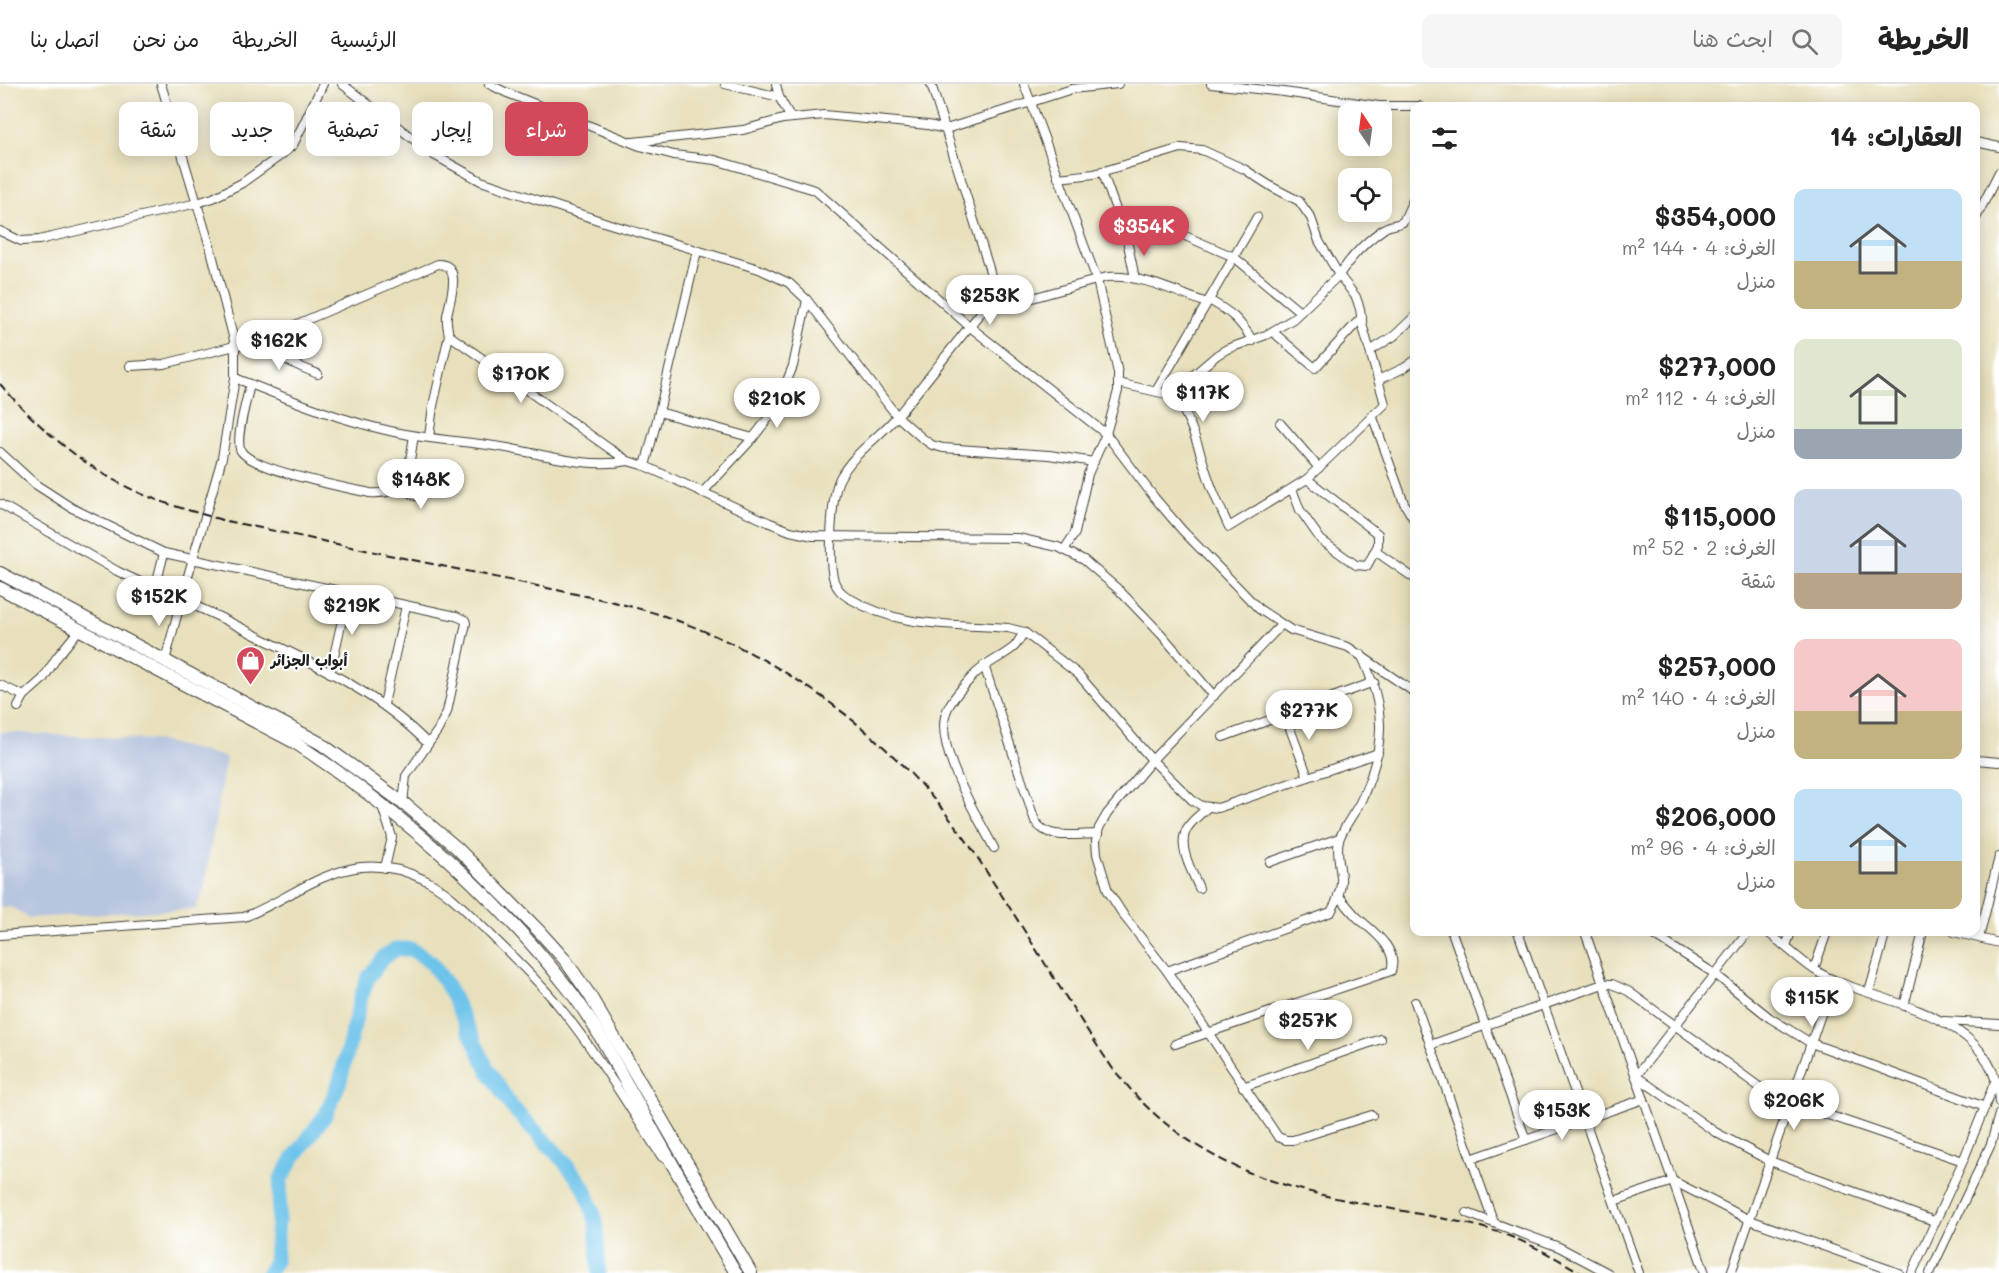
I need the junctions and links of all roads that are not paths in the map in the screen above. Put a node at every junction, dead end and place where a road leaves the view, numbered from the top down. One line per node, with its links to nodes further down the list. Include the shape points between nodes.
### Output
1 (161, 84): 23 (street)
2 (323, 84): 23 (street, via 293,145 242,183)
3 (342, 84): 29 (street, via 434,155 481,181)
4 (489, 84): 17 (street)
5 (725, 84): 12 (street)
6 (776, 84): 12 (street)
7 (931, 84): 16 (street)
8 (1024, 84): 13 (street)
9 (1119, 84): 11 (street)
10 (1211, 84): 14 (street, via 1379,106)
11 (1071, 86): 13 (street)
12 (779, 97): 15 (street)
13 (1031, 102): 16 (street); 22 (street)
14 (1410, 106)
15 (791, 118): 16 (street, via 824,115); 17 (street, via 743,130)
16 (946, 129): 34 (street, via 989,268)
17 (630, 142): 40 (street, via 674,155 724,162 815,190)
18 (1980, 143): 19 (street)
19 (1999, 147)
20 (1102, 171): 22 (street); 28 (street); 31 (street, via 1181,148 1202,150 1299,201)
21 (1999, 172): 25 (street)
22 (1058, 178): 33 (street)
23 (197, 203): 27 (street, via 39,240 21,241); 45 (street)
24 (1410, 207): 31 (street, via 1403,222 1387,226 1368,241)
25 (1980, 210)
26 (1257, 217): 30 (street)
27 (0, 231)
28 (1127, 240): 30 (street, via 1162,226); 32 (street)
29 (697, 250): 35 (street, via 774,276 789,283); 56 (street)
30 (1234, 257): 36 (street); 37 (street)
31 (1339, 275): 37 (street); 38 (street, via 1356,297)
32 (1135, 278): 33 (street, via 1121,275); 36 (street)
33 (1097, 280): 34 (street, via 1011,304 1002,304); 52 (street)
34 (994, 297): 40 (street)
35 (807, 300): 58 (street); 63 (street, via 793,366 776,408)
36 (1208, 301): 44 (street, via 1239,320); 54 (street)
37 (1300, 312): 41 (street)
38 (1362, 317): 41 (street, via 1315,368); 46 (street)
39 (1410, 321): 46 (street)
40 (969, 326): 58 (street); 60 (street)
41 (1273, 332): 44 (street)
42 (449, 335): 43 (street, via 452,274 449,268 438,264); 62 (street); 65 (street)
43 (262, 339): 45 (street); 49 (street, via 270,350 290,363)
44 (1253, 341): 55 (street, via 1217,355)
45 (235, 344): 48 (street, via 164,364); 50 (street)
46 (1370, 351): 51 (street)
47 (1410, 364): 51 (street)
48 (130, 366)
49 (318, 374)
50 (235, 378): 53 (street); 80 (street, via 222,458)
51 (1378, 380): 57 (street, via 1385,404)
52 (1118, 383): 54 (street); 60 (street)
53 (250, 384): 61 (street, via 326,414); 71 (street, via 239,438 240,449 248,459 370,493 392,492)
54 (1156, 392): 55 (street)
55 (1170, 395): 72 (street, via 1181,404 1229,527)
56 (659, 412): 63 (street); 67 (street)
57 (1372, 415): 68 (street); 75 (street)
58 (897, 416): 66 (street, via 932,445 943,448); 76 (street, via 840,478)
59 (1280, 423): 68 (street)
60 (1106, 434): 66 (street); 87 (street, via 1182,530 1259,609)
61 (414, 436): 62 (street); 71 (street)
62 (429, 437): 65 (street, via 584,462)
63 (753, 438): 73 (street)
64 (0, 452): 79 (street, via 35,484 72,508)
65 (628, 461): 67 (street)
66 (1094, 462): 77 (street, via 1082,494 1075,533)
67 (645, 466): 73 (street)
68 (1319, 468): 70 (street)
69 (429, 474): 71 (street, via 427,489 421,496 408,491)
70 (1307, 479): 72 (street); 78 (street, via 1378,534)
71 (405, 480)
72 (1292, 489): 78 (street, via 1300,510 1321,540 1363,567 1370,563)
73 (702, 493): 76 (street, via 790,531)
74 (0, 504): 79 (street, via 155,589)
75 (1410, 514)
76 (832, 537): 77 (street, via 1018,538); 89 (street, via 834,580 848,598 906,621)
77 (1064, 550): 98 (street, via 1084,560 1119,590)
78 (1375, 551): 82 (street)
79 (164, 553): 80 (street)
80 (191, 559): 84 (street); 85 (street)
81 (0, 573): 91 (highway)
82 (1410, 575)
83 (0, 588): 88 (highway)
84 (348, 594): 86 (street); 93 (street)
85 (181, 600): 91 (street); 93 (street)
86 (406, 606): 99 (street); 103 (street, via 456,616 466,623 447,712)
87 (1281, 625): 90 (street, via 1348,646); 98 (street)
88 (79, 630): 97 (street, via 43,679); 109 (highway, via 294,742)
89 (1024, 632): 92 (street, via 1016,646); 105 (street, via 1078,674)
90 (1361, 654): 94 (street); 96 (street)
91 (165, 661): 110 (highway, via 320,743)
92 (984, 665): 112 (street, via 1039,828 1054,834); 114 (street, via 948,708 944,720 954,773)
93 (330, 673): 99 (street)
94 (1374, 682): 101 (street); 104 (street, via 1380,714)
95 (0, 686): 97 (street)
96 (1410, 689)
97 (24, 696): 100 (street)
98 (1214, 696): 105 (street)
99 (384, 704): 103 (street)
100 (18, 707)
101 (1285, 714): 102 (street); 108 (street)
102 (1223, 737)
103 (428, 744): 110 (street, via 406,776)
104 (1378, 753): 108 (street); 113 (street, via 1364,794)
105 (1152, 760): 111 (street, via 1192,800); 112 (street, via 1107,814)
106 (1980, 760): 107 (street)
107 (1999, 762)
108 (1308, 777): 111 (street, via 1218,808)
109 (380, 803): 117 (street, via 392,837); 171 (highway, via 455,866 568,988)
110 (403, 803): 176 (highway, via 457,848 565,960 618,1042)
111 (1207, 808): 118 (street, via 1185,833 1184,843)
112 (1098, 834): 137 (street, via 1097,854 1108,891)
113 (1340, 838): 116 (street); 119 (street)
114 (994, 848)
115 (1999, 856): 120 (street)
116 (1270, 862)
117 (385, 868): 121 (street, via 362,867 329,874 244,917); 171 (street, via 425,880 442,891 474,918 561,1008)
118 (1199, 888)
119 (1338, 895): 137 (street, via 1331,912); 149 (street, via 1388,946 1391,971)
120 (1980, 934)
121 (0, 935)
122 (1453, 936): 148 (street)
123 (1519, 936): 143 (street)
124 (1586, 936): 140 (street)
125 (1655, 936): 138 (street)
126 (1745, 936): 138 (street)
127 (1772, 936): 135 (street)
128 (1790, 936): 135 (street)
129 (1826, 936): 136 (street)
130 (1885, 936): 141 (street)
131 (1922, 936): 144 (street)
132 (1971, 936): 133 (street)
133 (1979, 938): 134 (street)
134 (1999, 943)
135 (1786, 946): 136 (street)
136 (1815, 969): 139 (street)
137 (1167, 971): 149 (street)
138 (1715, 974): 147 (street); 151 (street, via 1770,1018)
139 (1833, 980): 141 (street); 151 (street)
140 (1604, 984): 143 (street); 147 (street, via 1628,991); 154 (street)
141 (1869, 992): 144 (street)
142 (1415, 1002): 153 (street)
143 (1543, 1005): 148 (street); 163 (street)
144 (1904, 1006): 145 (street)
145 (1943, 1021): 146 (street); 155 (street, via 1976,1047)
146 (1999, 1024)
147 (1675, 1025): 154 (street); 158 (street, via 1758,1086)
148 (1485, 1026): 153 (street); 164 (street)
149 (1207, 1032): 152 (street); 156 (street)
150 (1381, 1039): 156 (street)
151 (1811, 1043): 158 (street); 160 (street)
152 (1175, 1044)
153 (1431, 1045): 165 (street)
154 (1636, 1076): 157 (street); 166 (street, via 1715,1132)
155 (1996, 1079): 159 (street); 160 (street)
156 (1243, 1087): 162 (street, via 1272,1130 1286,1140)
157 (1644, 1099): 163 (street); 168 (street)
158 (1790, 1102): 166 (street); 167 (street)
159 (1999, 1102)
160 (1984, 1107): 167 (street)
161 (1999, 1114): 183 (street, via 1991,1144)
162 (1372, 1115)
163 (1584, 1120): 164 (street); 169 (street)
164 (1526, 1140): 165 (street)
165 (1471, 1159): 174 (street)
166 (1770, 1161): 172 (street); 173 (street)
167 (1963, 1161): 173 (street)
168 (1673, 1181): 169 (street); 172 (street); 179 (street)
169 (1614, 1202): 178 (street)
170 (1467, 1213): 174 (street)
171 (703, 1218): 175 (highway)
172 (1750, 1220): 180 (street); 181 (street)
173 (1934, 1221): 182 (street)
174 (1494, 1223): 177 (street, via 1559,1247)
175 (736, 1273)
176 (751, 1273)
177 (1608, 1273)
178 (1639, 1273)
179 (1705, 1273)
180 (1731, 1273)
181 (1899, 1273)
182 (1912, 1273)
183 (1929, 1273)

